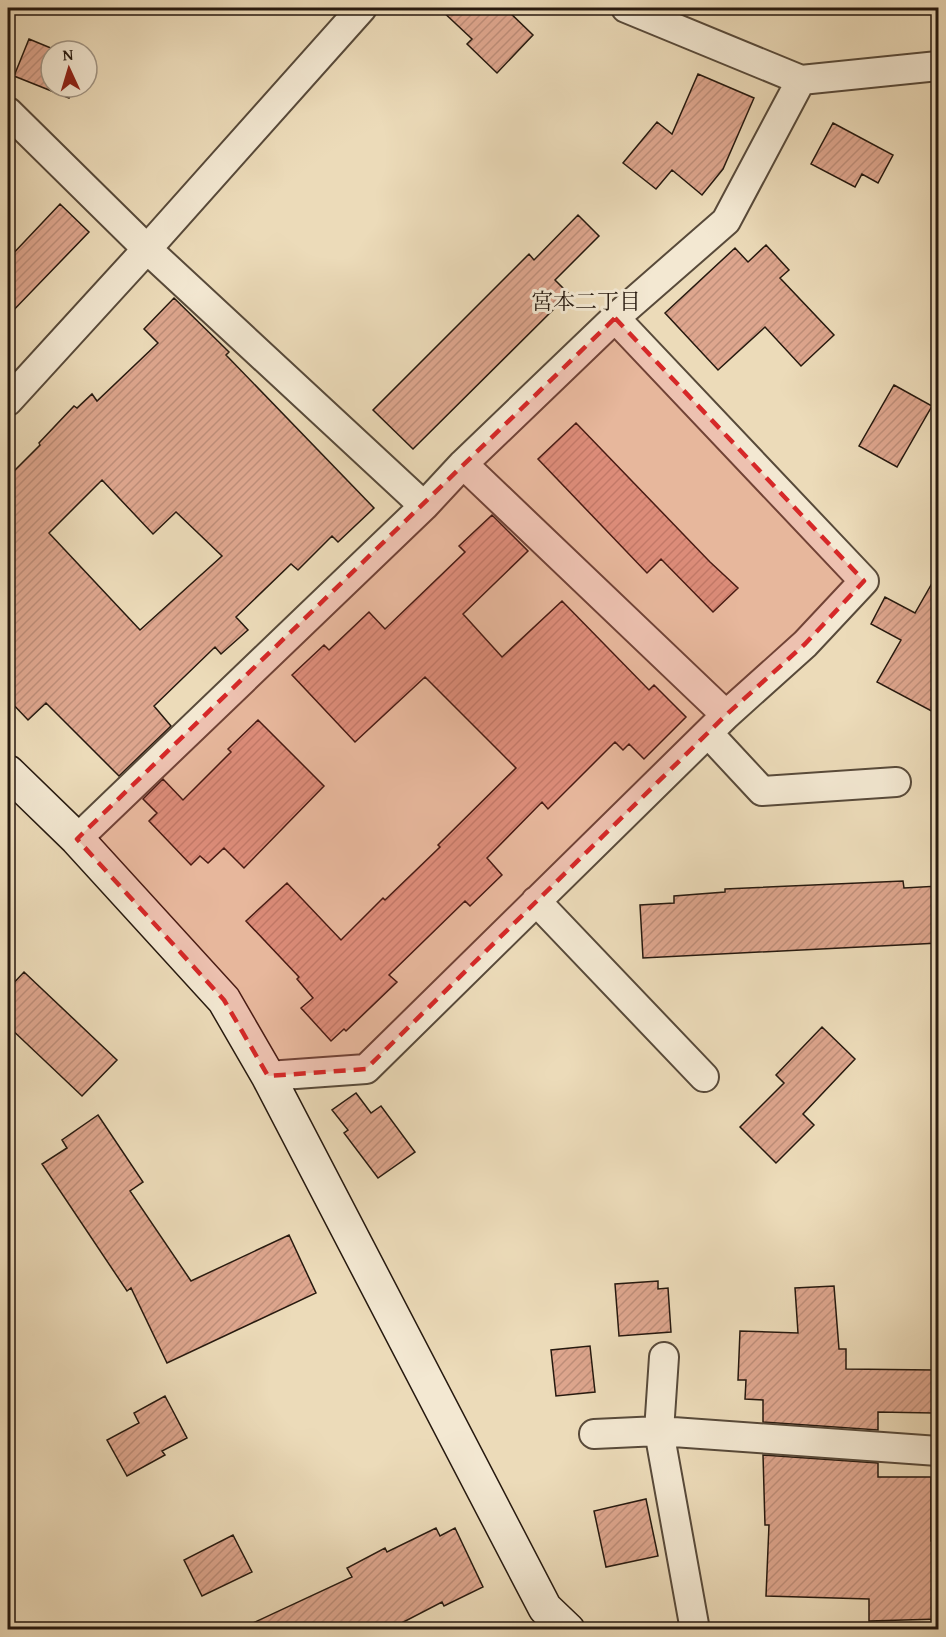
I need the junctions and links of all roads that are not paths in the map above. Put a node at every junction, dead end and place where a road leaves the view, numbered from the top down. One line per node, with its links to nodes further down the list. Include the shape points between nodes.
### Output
1 (362, 8): 6 (street)
2 (626, 8): 4 (street)
3 (939, 66): 4 (street)
4 (801, 80): 7 (street, via 726,221)
5 (8, 112): 6 (street)
6 (147, 249): 8 (street); 10 (street)
7 (615, 318): 9 (street); 11 (street, via 864,581 805,644)
8 (8, 401)
9 (463, 464): 10 (street); 11 (street)
10 (424, 506): 14 (street)
11 (717, 724): 13 (street, via 762,791); 15 (street)
12 (8, 772): 14 (street)
13 (896, 782)
14 (77, 839): 16 (street, via 224,1000)
15 (536, 901): 16 (street, via 366,1069); 17 (street)
16 (268, 1076): 22 (street, via 545,1608)
17 (704, 1077)
18 (663, 1357): 19 (street)
19 (659, 1431): 20 (street); 21 (street); 23 (street)
20 (594, 1434)
21 (939, 1451)
22 (568, 1629)
23 (695, 1629)

